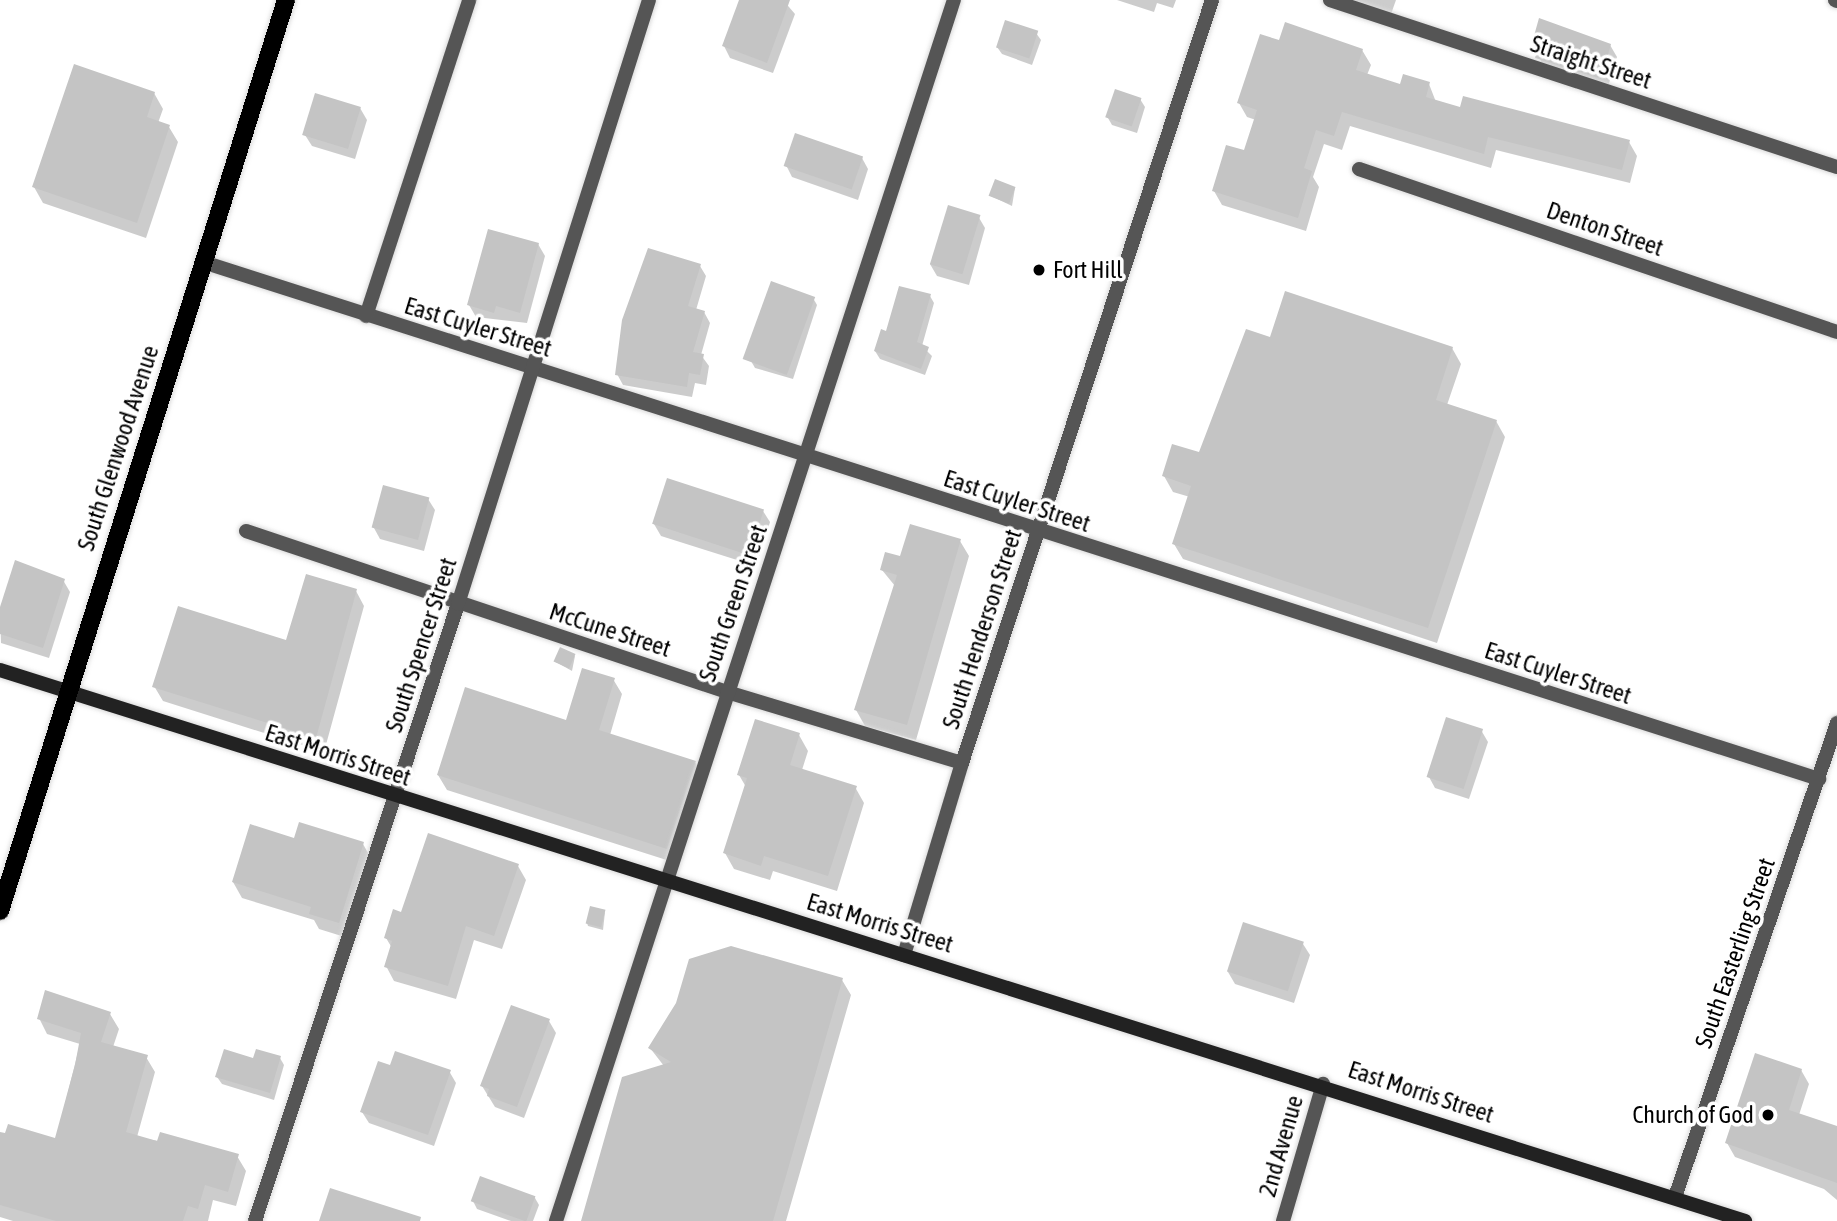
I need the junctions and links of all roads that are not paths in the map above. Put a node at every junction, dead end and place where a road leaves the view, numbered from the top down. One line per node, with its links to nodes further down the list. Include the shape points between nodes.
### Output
1 (286, 0): 9 (main road, South Glenwood Avenue)
2 (469, 0): 10 (street)
3 (649, 0): 12 (street, South Spencer Street)
4 (954, 0): 13 (street, South Green Street)
5 (1212, 0): 15 (street, South Henderson Street)
6 (1330, 0): 7 (street, Straight Street)
7 (1837, 167)
8 (1359, 169): 11 (street, Denton Street)
9 (203, 262): 10 (street, East Cuyler Street); 18 (main road, South Glenwood Avenue)
10 (366, 316): 12 (street, East Cuyler Street)
11 (1837, 332)
12 (534, 368): 13 (street, East Cuyler Street); 16 (street, South Spencer Street)
13 (806, 457): 15 (street, East Cuyler Street); 19 (street, South Green Street)
14 (246, 531): 16 (street, McCune Street)
15 (1038, 532): 21 (street, South Henderson Street); 22 (street, East Cuyler Street)
16 (458, 604): 19 (street, McCune Street); 23 (street, South Spencer Street)
17 (0, 670): 18 (main road, East Morris Street)
18 (66, 691): 23 (main road, East Morris Street); 25 (main road, South Glenwood Avenue)
19 (727, 692): 21 (street, McCune Street); 24 (street, South Green Street)
20 (1837, 723): 22 (street, South Easterling Street)
21 (962, 763): 26 (street, South Henderson Street)
22 (1819, 779): 28 (street, South Easterling Street)
23 (396, 797): 24 (main road, East Morris Street); 29 (street, South Spencer Street)
24 (667, 880): 26 (main road, East Morris Street); 30 (street, South Green Street)
25 (0, 911)
26 (904, 955): 27 (main road, East Morris Street)
27 (1323, 1084): 28 (main road, East Morris Street); 31 (street, 2nd Avenue)
28 (1675, 1197): 32 (main road, East Morris Street)
29 (255, 1221)
30 (556, 1221)
31 (1283, 1221)
32 (1745, 1221)

